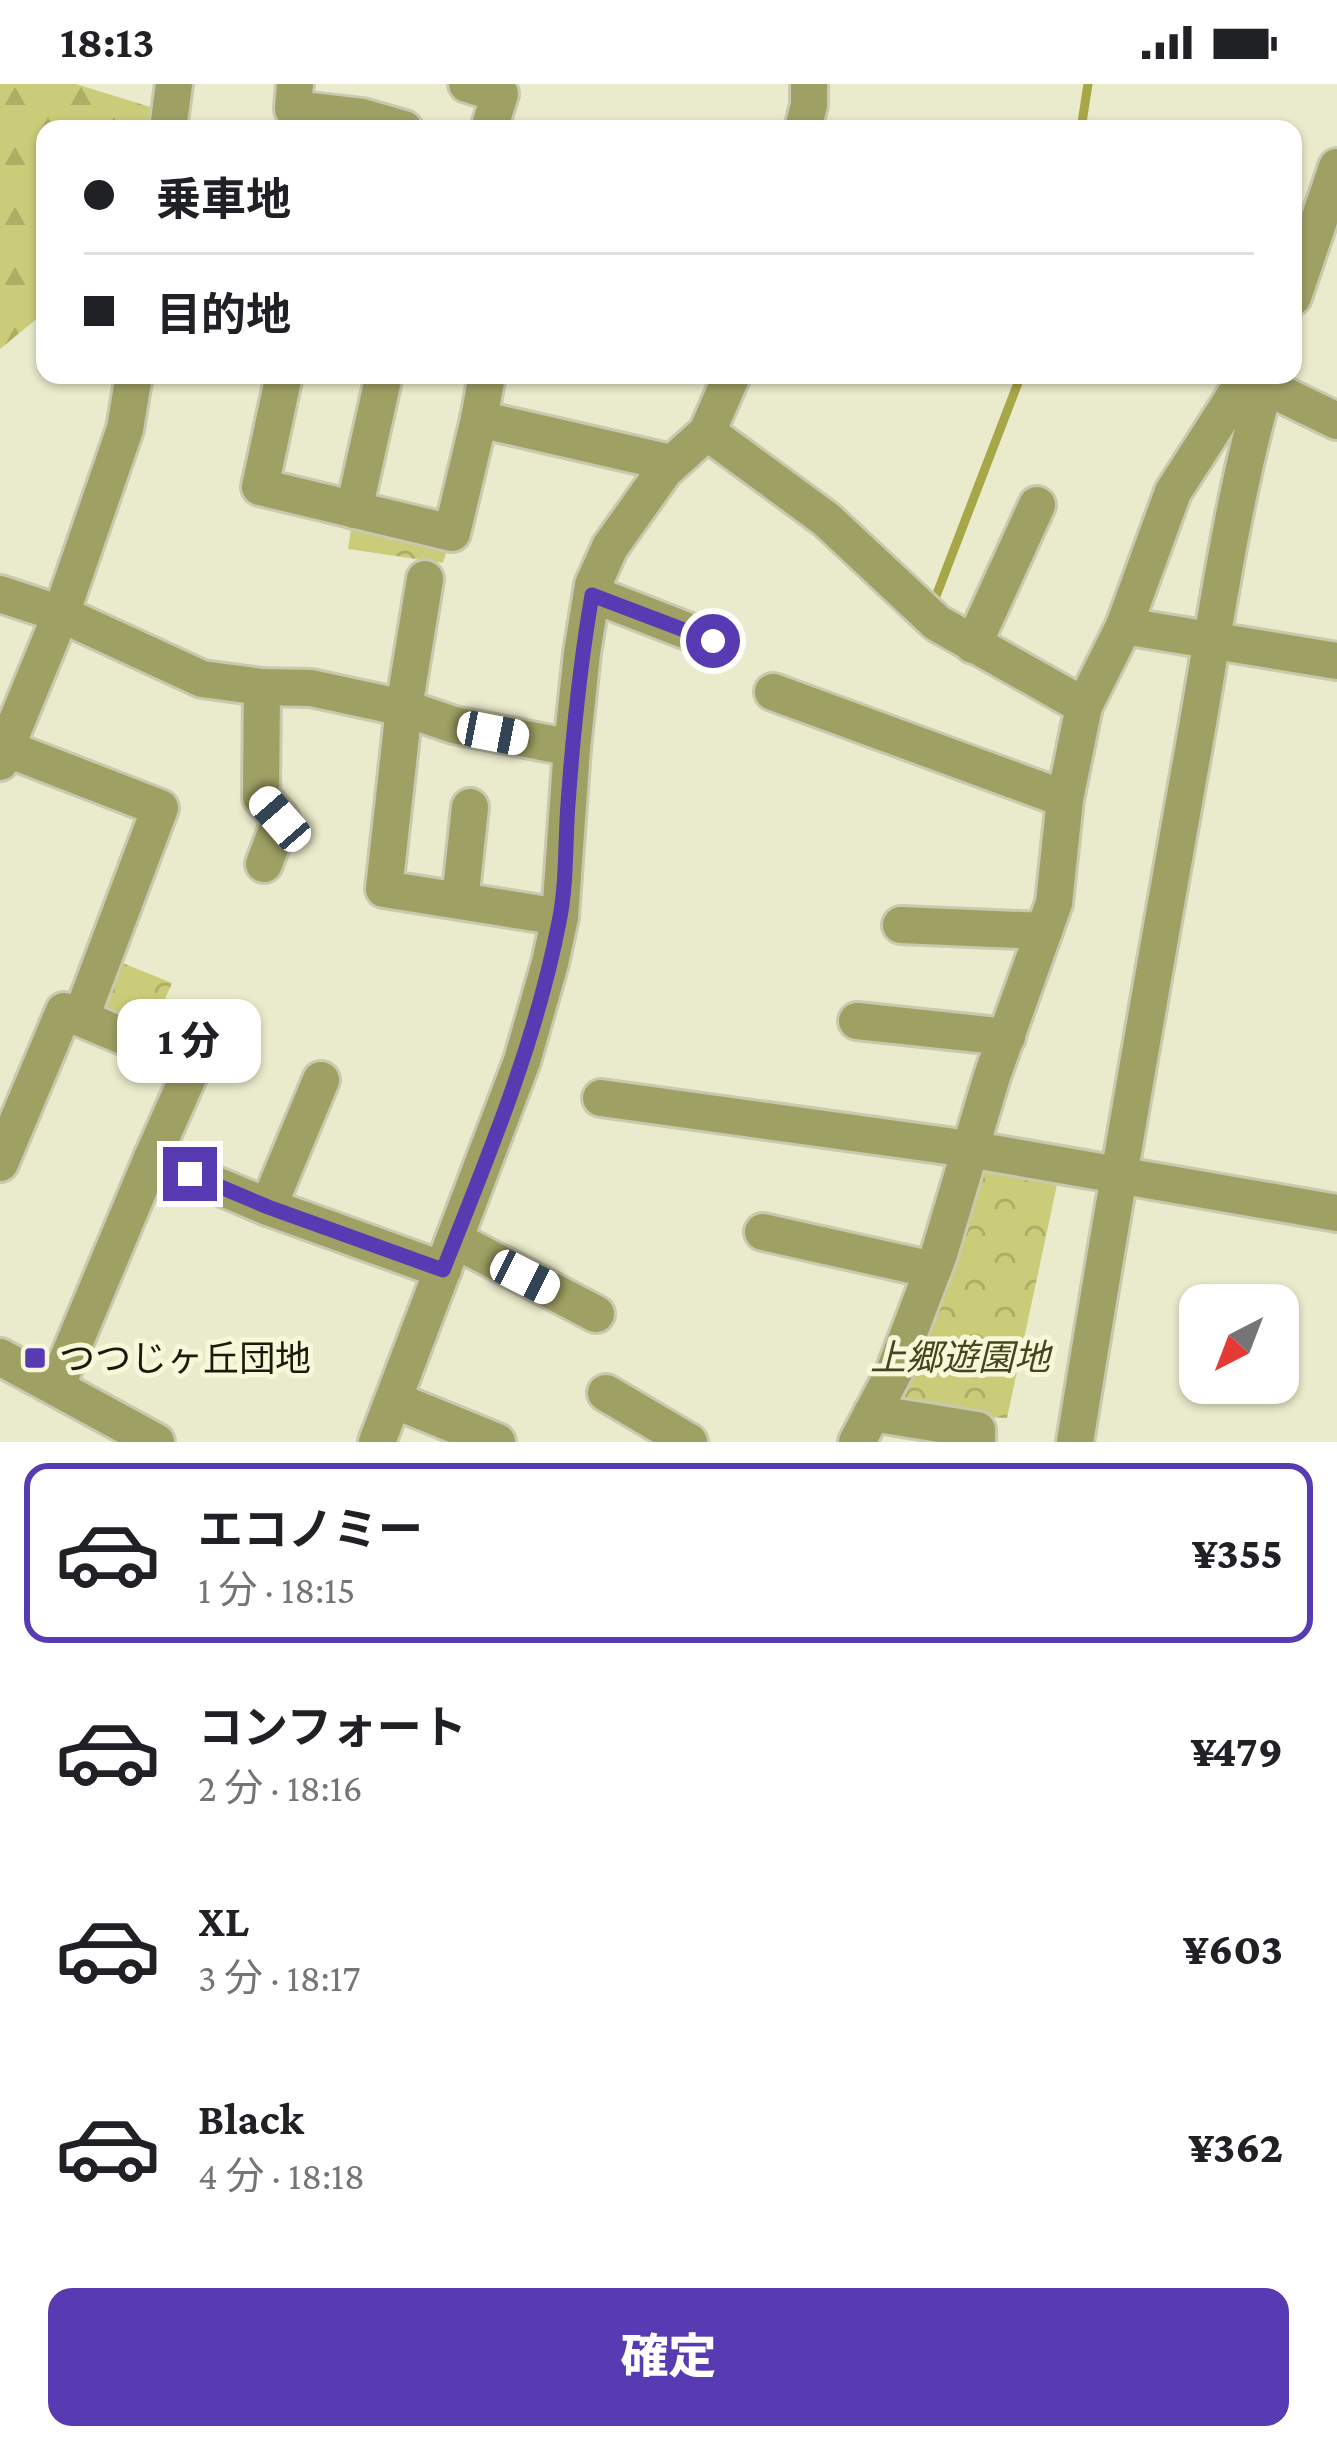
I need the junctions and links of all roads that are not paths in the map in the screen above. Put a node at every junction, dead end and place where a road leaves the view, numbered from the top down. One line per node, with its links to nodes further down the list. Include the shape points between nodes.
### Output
1 (174, 84): 5 (street)
2 (295, 84): 6 (street, via 293,109)
3 (467, 84): 7 (street, via 500,94)
4 (809, 84): 8 (street)
5 (169, 120)
6 (372, 120)
7 (492, 120)
8 (805, 120)
9 (1337, 166): 10 (street)
10 (1302, 270)
11 (133, 384): 28 (street, via 125,430)
12 (282, 384): 24 (street, via 260,487)
13 (382, 384): 24 (street)
14 (486, 384): 19 (street)
15 (727, 384): 21 (street)
16 (1250, 384): 29 (street, via 1239,389 1173,492)
17 (1261, 384): 31 (street)
18 (1271, 384): 20 (street)
19 (479, 419): 22 (street); 24 (street, via 452,533)
20 (1337, 421)
21 (707, 432): 22 (street); 32 (street, via 827,520 937,623)
22 (671, 463): 27 (street, via 610,547)
23 (1037, 505): 32 (street)
24 (354, 510)
25 (425, 579): 37 (street)
26 (0, 594): 28 (street)
27 (592, 595): 30 (street); 38 (street)
28 (62, 614): 34 (street, via 202,679); 39 (street)
29 (1124, 626): 31 (street); 36 (street)
30 (713, 641)
31 (1213, 641): 33 (street); 55 (street)
32 (973, 645): 36 (street)
33 (1337, 661)
34 (262, 687): 37 (street, via 311,688); 42 (street, via 261,797 280,819)
35 (773, 692): 40 (street)
36 (1084, 706): 40 (street)
37 (404, 708): 38 (street); 43 (street, via 384,890)
38 (572, 748): 44 (street)
39 (3, 755): 47 (street, via 160,808)
40 (1065, 799): 46 (street)
41 (470, 807): 43 (street)
42 (264, 864)
43 (460, 901): 44 (street)
44 (560, 917): 59 (street, via 522,1061)
45 (901, 925): 46 (street)
46 (1045, 932): 49 (street)
47 (81, 1017): 53 (street, via 194,1066); 54 (street, via 64,1011)
48 (856, 1021): 49 (street)
49 (1007, 1037): 52 (street)
50 (321, 1080): 56 (street)
51 (601, 1098): 52 (street)
52 (970, 1148): 55 (street); 60 (street)
53 (152, 1158): 56 (street); 63 (street)
54 (0, 1163)
55 (1118, 1176): 57 (street); 72 (street)
56 (268, 1207): 59 (street)
57 (1337, 1213)
58 (763, 1232): 60 (street)
59 (449, 1255): 61 (street); 65 (street)
60 (933, 1270): 66 (street)
61 (596, 1314)
62 (0, 1357): 63 (street)
63 (56, 1387): 67 (street)
64 (606, 1393): 70 (street)
65 (394, 1400): 68 (street); 69 (street)
66 (864, 1427): 71 (street, via 977,1430)
67 (156, 1442)
68 (377, 1442)
69 (497, 1442)
70 (689, 1442)
71 (977, 1442)
72 (1075, 1442)

